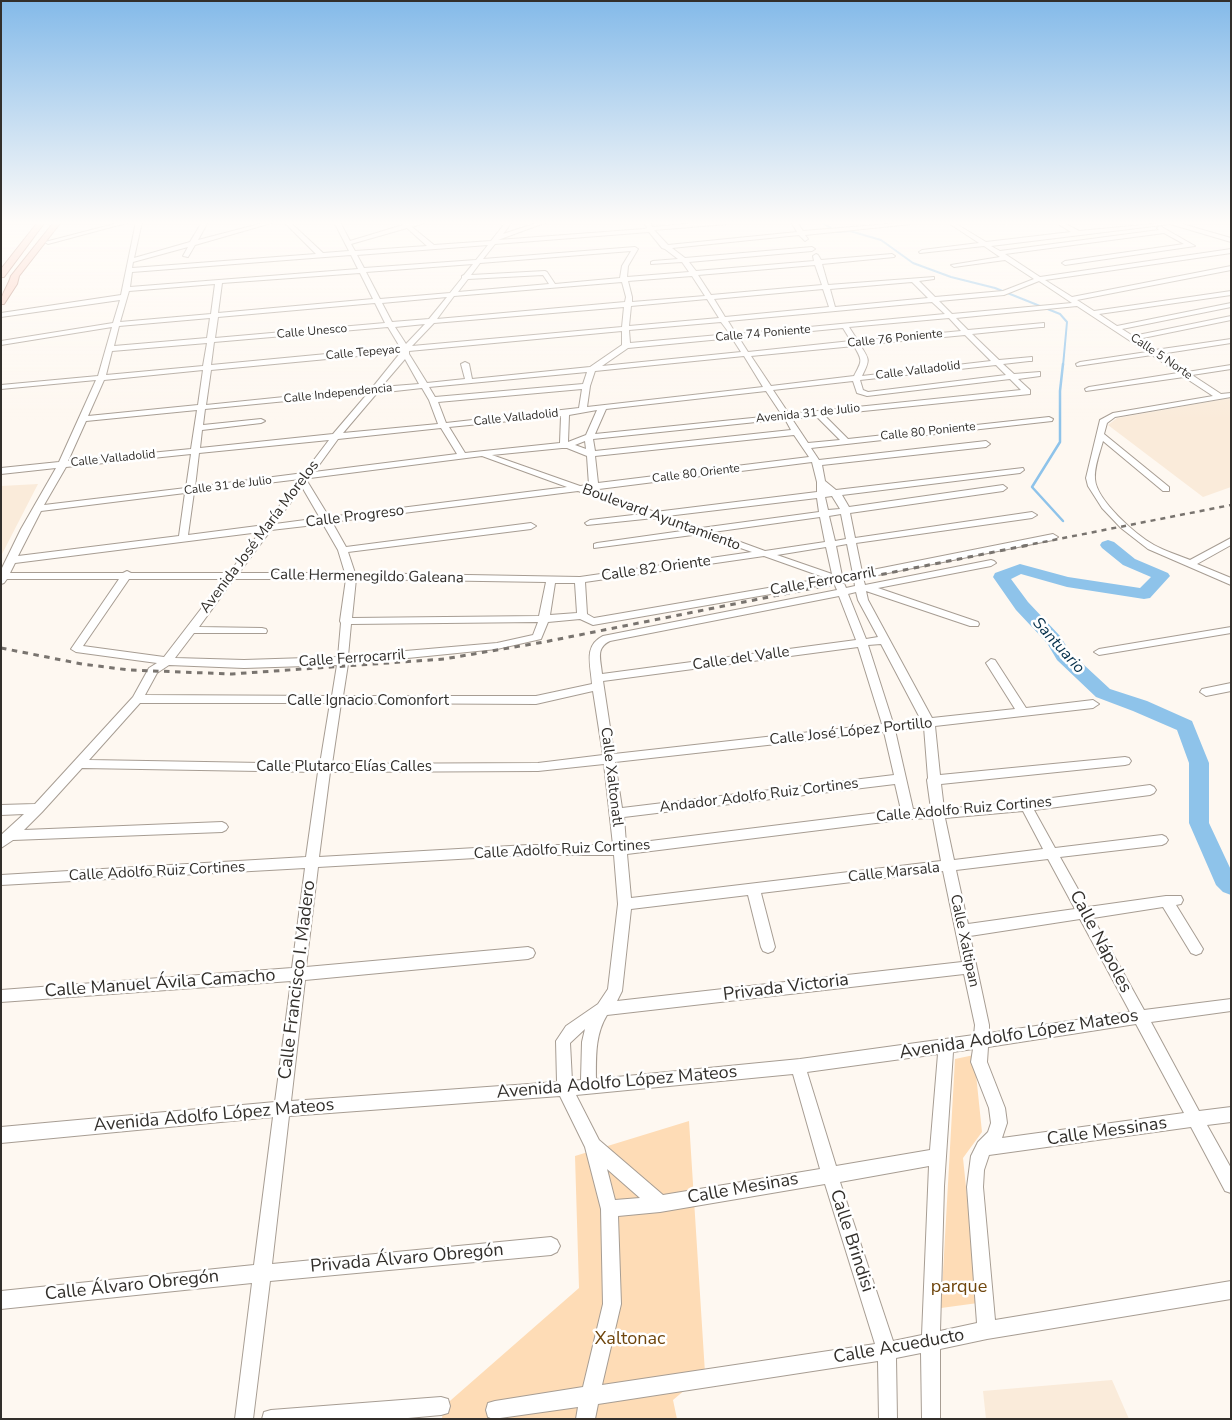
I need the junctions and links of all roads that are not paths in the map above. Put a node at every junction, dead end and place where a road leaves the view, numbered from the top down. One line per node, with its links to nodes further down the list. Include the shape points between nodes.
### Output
1 (10, 288): 23 (main road)
2 (126, 288): 16 (street)
3 (165, 288): 16 (street)
4 (218, 288): 30 (street)
5 (372, 288): 21 (street)
6 (455, 288): 17 (street, Avenida José María Morelos)
7 (520, 288): 17 (street)
8 (626, 288): 26 (street)
9 (704, 288): 19 (street)
10 (824, 288): 19 (street, Calle Unesco)
11 (827, 288): 27 (street)
12 (923, 288): 22 (street)
13 (1018, 288): 22 (street, Calle 74 Poniente)
14 (1054, 288): 20 (street, Calle 5 Norte)
15 (1126, 288): 20 (street)
16 (125, 293): 29 (street); 35 (street)
17 (451, 293): 21 (street); 34 (street, Avenida José María Morelos)
18 (1231, 293): 28 (street)
19 (710, 298): 26 (street, Calle Unesco); 33 (street)
20 (1071, 299): 24 (street, Calle 5 Norte)
21 (377, 300): 30 (street); 36 (street)
22 (936, 301): 27 (street, Calle 74 Poniente); 31 (street)
23 (1, 302)
24 (1079, 304): 28 (street, Calle 5 Norte); 31 (street, Calle 74 Poniente)
25 (1231, 305): 39 (street)
26 (627, 306): 34 (street, Calle Unesco); 40 (street)
27 (833, 310): 33 (street, Calle 74 Poniente)
28 (1092, 313): 39 (street, Calle 5 Norte)
29 (1, 315)
30 (215, 315): 35 (street); 44 (street)
31 (950, 316): 38 (street, Calle 74 Poniente); 41 (street)
32 (1231, 318): 43 (street)
33 (724, 320): 40 (street, Calle 74 Poniente); 42 (street)
34 (431, 322): 36 (street, Calle Unesco); 50 (street, Avenida José María Morelos)
35 (117, 324): 46 (street); 49 (street)
36 (390, 325): 44 (street, Calle Unesco); 50 (street)
37 (1041, 325): 41 (street, Calle 76 Poniente)
38 (845, 326): 42 (street, Calle 74 Poniente); 47 (street)
39 (1116, 328): 43 (street, Calle 5 Norte)
40 (625, 329): 48 (street); 50 (street, Calle Tepeyac)
41 (967, 332): 47 (street, Calle 76 Poniente); 54 (street)
42 (736, 337): 48 (street, Calle 74 Poniente); 52 (street)
43 (1133, 338): 51 (street, Calle 5 Norte)
44 (212, 341): 49 (street, Calle Unesco); 57 (street)
45 (1231, 341): 51 (street)
46 (1, 343)
47 (857, 343): 52 (street, Calle 76 Poniente); 64 (street, via 865,362)
48 (626, 346): 59 (street)
49 (110, 349): 63 (street)
50 (405, 352): 57 (street, Calle Tepeyac); 66 (street); 71 (street, Avenida José María Morelos)
51 (1155, 353): 56 (street); 61 (street, Calle 5 Norte)
52 (748, 355): 59 (street, Calle 76 Poniente); 69 (street)
53 (1030, 359): 54 (street, Calle Valladolid)
54 (997, 362): 62 (street); 64 (street, Calle Valladolid)
55 (465, 364): 65 (street)
56 (1080, 364)
57 (208, 367): 63 (street, Calle Tepeyac); 75 (street)
58 (1231, 367): 61 (street)
59 (592, 369): 65 (street, Calle Independencia); 67 (street)
60 (1037, 374): 62 (street)
61 (1186, 374): 70 (street); 73 (street, Calle 5 Norte)
62 (1011, 376): 64 (street, via 871,394 860,391); 79 (street, Avenida 31 de Julio, via 1027,392)
63 (101, 378): 68 (street, Calle Tepeyac); 81 (street)
64 (856, 379): 69 (street, Calle Valladolid)
65 (469, 381): 66 (street, Calle Independencia)
66 (424, 385): 71 (street, Calle Independencia); 74 (street)
67 (586, 386): 74 (street); 77 (street)
68 (1, 387)
69 (769, 388): 76 (street, Calle Valladolid); 80 (street)
70 (1089, 389)
71 (372, 390): 75 (street, Calle Independencia); 88 (street, Avenida José María Morelos)
72 (1231, 395): 73 (street)
73 (1220, 397): 87 (street, via 1113,415 1104,422)
74 (433, 400): 84 (street)
75 (201, 407): 81 (street, Calle Independencia); 85 (street)
76 (603, 407): 77 (street, Calle Valladolid); 89 (street)
77 (583, 410): 78 (street, Calle Valladolid)
78 (565, 413): 84 (street, Calle Valladolid); 92 (street)
79 (817, 413): 80 (street, Avenida 31 de Julio); 90 (street)
80 (787, 415): 86 (street); 89 (street, Avenida 31 de Julio)
81 (84, 419): 99 (street)
82 (1049, 419): 90 (street, Calle 80 Poniente)
83 (261, 422): 85 (street)
84 (443, 425): 88 (street, Calle Valladolid); 97 (street)
85 (199, 428): 94 (street)
86 (797, 432): 93 (street); 95 (street)
87 (1100, 434): 107 (street); 131 (street, via 1090,484 1119,521 1140,540)
88 (337, 435): 94 (street, Calle Valladolid); 102 (street, Avenida José María Morelos)
89 (589, 436): 92 (street, Calle 31 de Julio); 95 (street)
90 (846, 441): 93 (street, Calle 80 Poniente)
91 (986, 444): 98 (street, Calle 80 Oriente)
92 (566, 445): 95 (street, Calle 31 de Julio); 96 (street, Calle 31 de Julio)
93 (806, 446): 98 (street)
94 (196, 450): 99 (street, Calle Valladolid); 108 (street)
95 (590, 454): 104 (street)
96 (483, 455): 97 (street, Calle 31 de Julio); 106 (street, Boulevard Ayuntamiento)
97 (462, 456): 102 (street, Calle 31 de Julio)
98 (815, 461): 103 (street); 104 (street, Calle 80 Oriente)
99 (63, 464): 101 (street, Calle Valladolid); 111 (street)
100 (1020, 470): 109 (street)
101 (1, 471)
102 (304, 478): 108 (street, Calle 31 de Julio); 116 (street); 119 (street, Avenida José María Morelos)
103 (821, 482): 109 (street); 110 (street)
104 (594, 487): 106 (street, Calle 80 Oriente)
105 (1003, 488): 112 (street)
106 (579, 489): 114 (street, Boulevard Ayuntamiento); 116 (street, Calle Progreso)
107 (1166, 489)
108 (191, 491): 111 (street, Calle 31 de Julio); 122 (street)
109 (834, 493): 110 (street); 112 (street)
110 (821, 494): 113 (street); 114 (street)
111 (37, 509): 129 (street)
112 (845, 509): 113 (street); 123 (street, Calle Xaltipan)
113 (825, 512): 120 (street); 125 (street)
114 (651, 515): 117 (street); 120 (street, Boulevard Ayuntamiento)
115 (1032, 515): 123 (street, Calle 82 Oriente)
116 (326, 521): 119 (street, Calle Progreso); 127 (street)
117 (590, 523)
118 (531, 526): 127 (street)
119 (268, 528): 122 (street, Calle Progreso); 133 (street, Avenida José María Morelos)
120 (696, 531): 126 (street); 128 (street, Boulevard Ayuntamiento)
121 (1053, 537): 135 (street, Calle Ferrocarril)
122 (183, 539): 129 (street, Calle Progreso)
123 (852, 540): 125 (street, Calle 82 Oriente); 135 (street, Calle Xaltipan)
124 (1231, 541): 131 (street)
125 (831, 544): 128 (street, Calle 82 Oriente); 139 (street)
126 (597, 546)
127 (343, 550): 134 (street)
128 (761, 553): 138 (street, Calle 82 Oriente); 139 (street, Boulevard Ayuntamiento)
129 (12, 560): 136 (street)
130 (991, 563): 141 (street)
131 (1190, 564): 140 (street)
132 (127, 574): 133 (street, Calle Hermenegildo Galeana); 136 (street, Calle Hermenegildo Galeana); 154 (street, Calle Ferrocarril, via 76,649)
133 (231, 576): 134 (street, Calle Hermenegildo Galeana); 147 (street, Avenida José María Morelos)
134 (351, 576): 137 (street, Calle Hermenegildo Galeana); 145 (street, Calle Francisco I. Madero)
135 (857, 576): 139 (street, Calle Ferrocarril); 141 (street, Calle Xaltipan)
136 (3, 578)
137 (551, 580): 138 (street, Calle Hermenegildo Galeana); 144 (street)
138 (580, 580): 143 (street)
139 (838, 580): 142 (street); 143 (street, Calle Ferrocarril, via 593,622)
140 (1231, 582)
141 (864, 589): 142 (street); 146 (street); 150 (street, Calle Xaltipan)
142 (842, 592): 151 (street); 156 (street, Calle Xaltonatl, via 607,638 595,648)
143 (582, 616): 144 (street)
144 (544, 619): 145 (street); 153 (street, Calle Ferrocarril, via 537,637 497,646)
145 (345, 621): 153 (street, Calle Francisco I. Madero)
146 (974, 624)
147 (191, 630): 149 (street); 154 (street, Avenida José María Morelos)
148 (1231, 630): 152 (street)
149 (262, 631)
150 (883, 640): 151 (street, Calle del Valle); 163 (street, Calle Xaltipan)
151 (862, 643): 156 (street, Calle del Valle); 164 (street)
152 (1099, 652)
153 (342, 660): 154 (street, Calle Ferrocarril, via 253,664); 160 (street, Calle Francisco I. Madero)
154 (166, 661): 159 (street, Avenida José María Morelos, via 153,671)
155 (991, 663): 162 (street)
156 (598, 682): 160 (street, Calle Ignacio Comonfort, via 536,700); 165 (street, Calle Xaltonatl)
157 (1231, 687): 158 (street)
158 (1206, 692)
159 (136, 699): 160 (street, Calle Ignacio Comonfort); 167 (street, Avenida José María Morelos)
160 (336, 701): 168 (street, Calle Francisco I. Madero)
161 (1093, 704): 162 (street, Calle José López Portillo)
162 (1024, 713): 163 (street, Calle José López Portillo)
163 (930, 724): 164 (street, Calle José López Portillo); 170 (street, Calle Xaltipan)
164 (889, 727): 165 (street, Calle José López Portillo); 169 (street)
165 (609, 760): 168 (street, Calle Plutarco Elías Calles, via 538,767); 175 (street, Calle Xaltonatl)
166 (1125, 761): 170 (street)
167 (78, 764): 168 (street, Calle Plutarco Elías Calles); 173 (street, Avenida José María Morelos)
168 (325, 768): 183 (street, Calle Francisco I. Madero)
169 (901, 779): 175 (street, Andador Adolfo Ruiz Cortines); 176 (street)
170 (933, 780): 177 (street, Calle Xaltipan)
171 (1150, 790): 172 (street, Calle Adolfo Ruiz Cortines)
172 (1026, 806): 177 (street, Calle Adolfo Ruiz Cortines); 182 (street, Calle Nápoles)
173 (38, 809): 174 (street); 179 (street, Avenida José María Morelos)
174 (1, 810)
175 (617, 813): 181 (street, Calle Xaltonatl)
176 (908, 814): 177 (street, Calle Adolfo Ruiz Cortines); 181 (street, Calle Adolfo Ruiz Cortines)
177 (938, 814): 184 (street, Calle Xaltipan)
178 (222, 827): 179 (street)
179 (6, 839)
180 (1162, 840): 182 (street, Calle Marsala)
181 (619, 850): 183 (street, Calle Adolfo Ruiz Cortines, via 528,850); 187 (street, Calle Xaltonatl)
182 (1053, 853): 184 (street, Calle Marsala); 188 (street, Calle Nápoles)
183 (312, 863): 185 (street, Calle Adolfo Ruiz Cortines); 194 (street, Calle Francisco I. Madero)
184 (949, 867): 186 (street, Calle Marsala); 189 (street, Calle Xaltipan)
185 (1, 880)
186 (753, 888): 187 (street, Calle Marsala); 190 (street)
187 (625, 904): 197 (street, Calle Xaltonatl, via 615,991)
188 (1085, 915): 189 (street); 191 (street, via 1171,901); 198 (street, Calle Nápoles)
189 (962, 931): 193 (street, Calle Xaltipan)
190 (768, 948)
191 (1196, 949)
192 (528, 953): 194 (street, Calle Manuel Ávila Camacho)
193 (969, 967): 197 (street, Privada Victoria); 199 (street, Calle Xaltipan, via 982,1025)
194 (298, 974): 195 (street, Calle Manuel Ávila Camacho); 204 (street, Calle Francisco I. Madero)
195 (1, 996)
196 (1231, 1005): 198 (street, Avenida Adolfo López Mateos)
197 (602, 1009): 202 (street, Calle Xaltonatl, via 589,1042); 203 (street, via 571,1031 563,1041)
198 (1140, 1016): 199 (street, Avenida Adolfo López Mateos); 206 (street, Calle Nápoles)
199 (980, 1040): 200 (street, Avenida Adolfo López Mateos); 209 (street, Calle Xaltipan, via 979,1062 1000,1123 995,1136)
200 (946, 1047): 201 (street, Avenida Adolfo López Mateos); 210 (street)
201 (798, 1066): 202 (street, Avenida Adolfo López Mateos); 211 (street, Calle Brindisi)
202 (588, 1086): 203 (street, Avenida Adolfo López Mateos)
203 (565, 1089): 204 (street, Avenida Adolfo López Mateos); 208 (street)
204 (283, 1109): 207 (street, Avenida Adolfo López Mateos); 216 (street, Calle Francisco I. Madero)
205 (1231, 1114): 206 (street, Calle Messinas)
206 (1195, 1120): 209 (street, Calle Messinas); 212 (street, Calle Nápoles)
207 (1, 1135)
208 (593, 1146): 213 (street); 214 (street)
209 (984, 1148): 219 (street, via 976,1170 976,1187)
210 (937, 1157): 211 (street, Calle Mesinas); 220 (street)
211 (830, 1174): 213 (street, Calle Mesinas); 221 (street, Calle Brindisi)
212 (1231, 1185)
213 (660, 1204): 214 (street, Calle Mesinas)
214 (608, 1209): 222 (street, via 612,1304)
215 (551, 1246): 216 (street, Privada Álvaro Obregón)
216 (263, 1273): 218 (street, Calle Álvaro Obregón); 225 (street, Calle Francisco I. Madero)
217 (1231, 1290): 219 (street, Calle Acueducto)
218 (1, 1300)
219 (987, 1330): 220 (street, Calle Acueducto)
220 (929, 1342): 221 (street, Calle Acueducto); 229 (street)
221 (887, 1351): 222 (street, Calle Acueducto); 228 (street, Calle Brindisi)
222 (590, 1396): 224 (street, Calle Acueducto); 227 (street)
223 (441, 1406): 226 (street)
224 (495, 1410)
225 (244, 1419)
226 (271, 1419)
227 (585, 1419)
228 (888, 1419)
229 (931, 1419)

